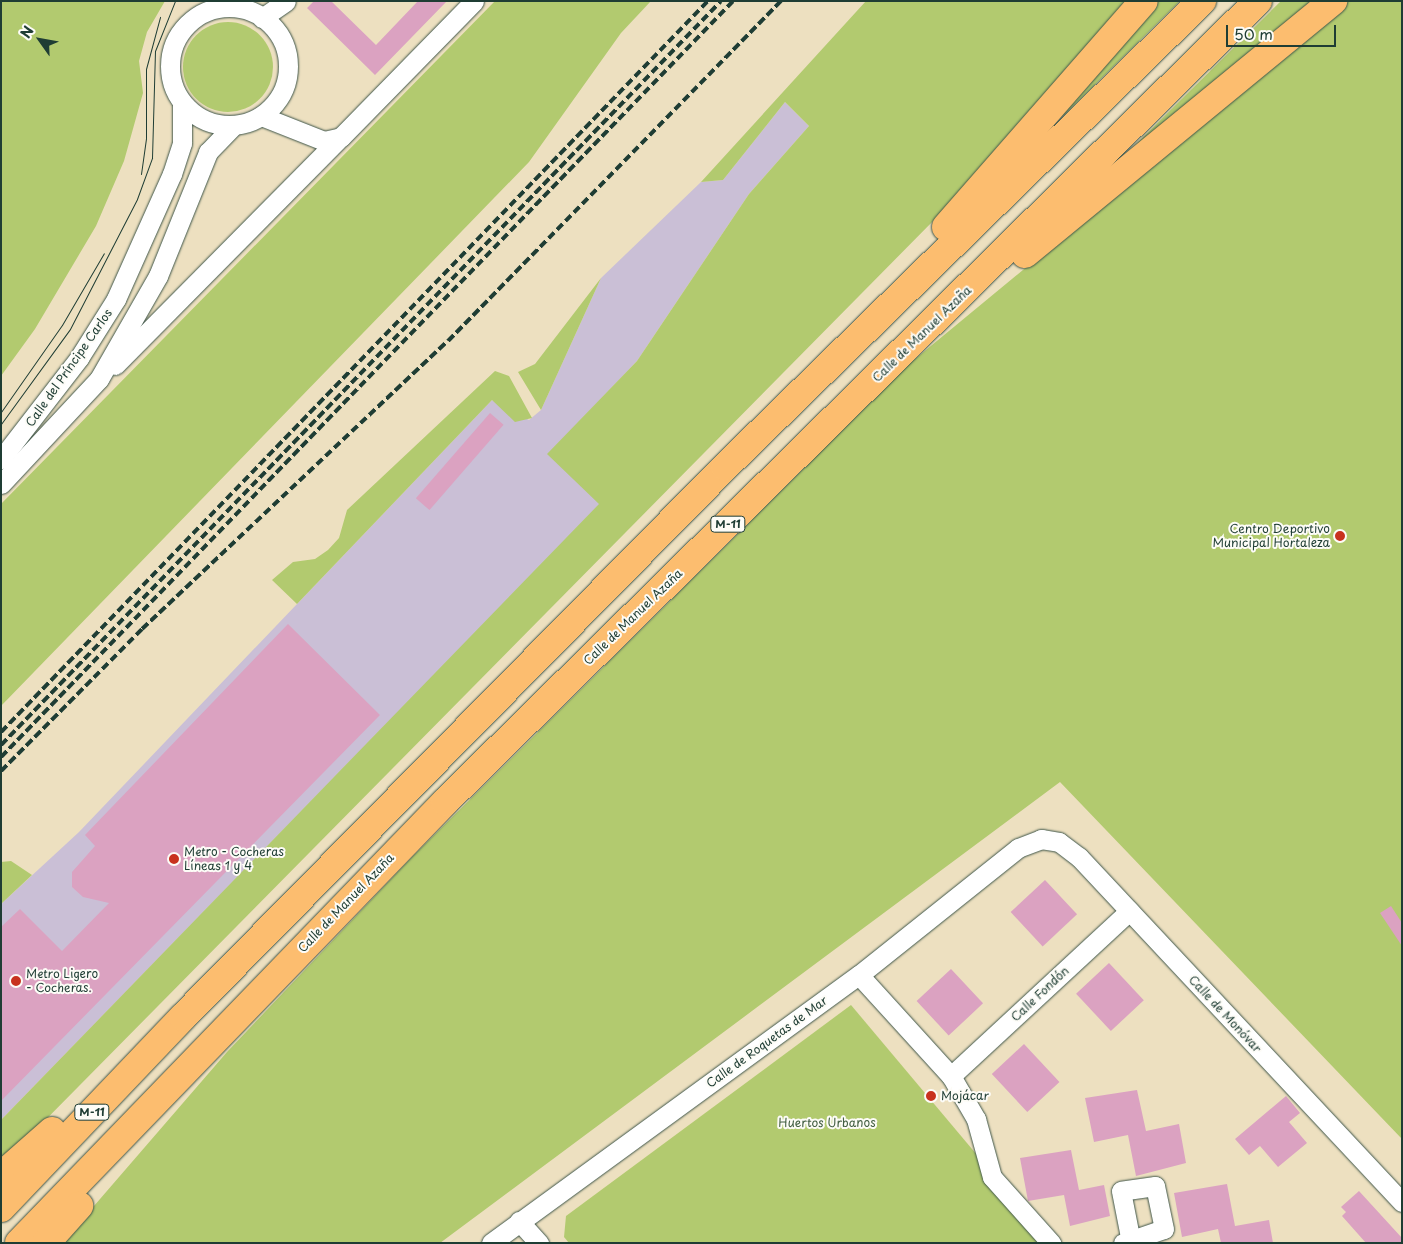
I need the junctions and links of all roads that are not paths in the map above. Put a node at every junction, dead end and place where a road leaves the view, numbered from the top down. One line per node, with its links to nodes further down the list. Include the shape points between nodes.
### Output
1 (286, 1): 8 (street)
2 (474, 1): 12 (street, Calle del Príncipe Carlos)
3 (1144, 1): 16 (highway, via 986,184)
4 (1202, 1): 16 (highway, M-11)
5 (1258, 1): 13 (highway, Calle de Manuel Azaña / M-11)
6 (1333, 1): 13 (highway, via 1029,252)
7 (208, 7): 8 (street); 9 (street, via 185,27 173,47 172,82)
8 (260, 12): 10 (street, via 281,39 288,67 278,100)
9 (182, 104): 11 (street, via 211,123); 15 (street, Calle del Príncipe Carlos, via 182,143 172,174 116,299 74,365)
10 (261, 116): 11 (street); 12 (street, via 324,141)
11 (234, 125): 14 (street, Calle del Príncipe Carlos, via 208,152 158,276)
12 (341, 136): 14 (street, Calle del Príncipe Carlos)
13 (960, 298): 23 (highway, Calle de Manuel Azaña / M-11, via 452,795)
14 (100, 379): 17 (street, Calle del Príncipe Carlos)
15 (1, 459)
16 (725, 467): 21 (highway, M-11)
17 (1, 484)
18 (1041, 839): 19 (street, Calle de Monóvar, via 1059,842 1080,857); 20 (street, Calle de Roquetas de Mar, via 1018,848)
19 (1129, 911): 22 (street, Calle Fondón); 25 (street, Calle de Monóvar)
20 (859, 975): 22 (street); 27 (street, Calle de Roquetas de Mar)
21 (183, 1017): 24 (highway); 26 (highway, M-11)
22 (951, 1076): 32 (street, via 976,1119 992,1177)
23 (175, 1080): 28 (highway, Calle de Manuel Azaña / M-11); 29 (highway, via 110,1172)
24 (1, 1176)
25 (1402, 1202)
26 (1, 1208)
27 (519, 1221): 30 (street, Calle de Roquetas de Mar); 31 (street)
28 (19, 1243)
29 (46, 1243)
30 (491, 1243)
31 (539, 1243)
32 (1051, 1243)

